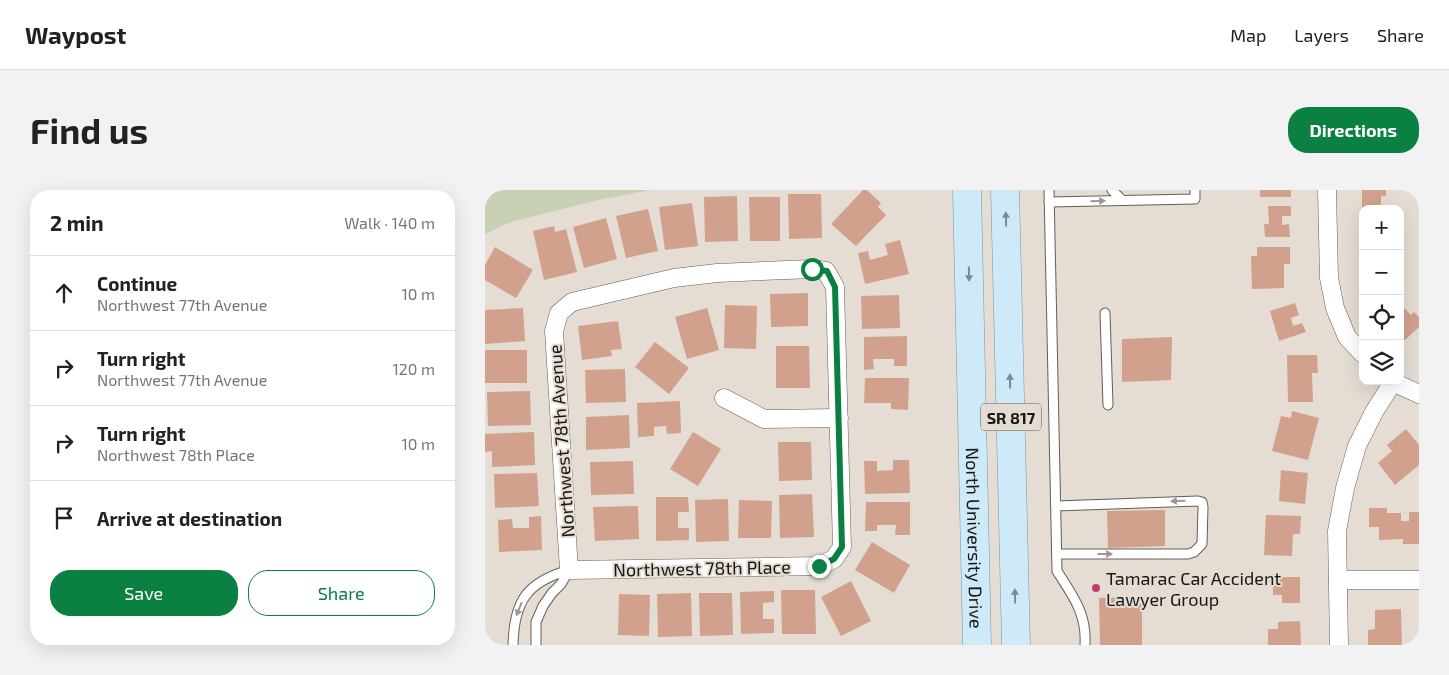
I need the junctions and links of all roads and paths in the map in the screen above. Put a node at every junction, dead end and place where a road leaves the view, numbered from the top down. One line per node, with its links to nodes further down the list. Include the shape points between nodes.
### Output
1 (967, 190): 24 (main road, North University Drive / SR 817, one-way to 24)
2 (1005, 190): 25 (main road, SR 817, one-way to 2)
3 (1049, 190): 8 (lane)
4 (1112, 190): 7 (lane)
5 (1195, 190): 7 (lane, via 1195,199)
6 (1327, 190): 10 (street, via 1329,278 1335,308 1347,337)
7 (1122, 200): 8 (lane, one-way to 7)
8 (1049, 202): 17 (lane)
9 (1105, 313): 15 (lane)
10 (1359, 350)
11 (1391, 385): 20 (street, via 1357,446 1345,488 1337,531)
12 (1400, 385): 13 (street)
13 (1419, 394)
14 (724, 398): 16 (street, via 764,418)
15 (1108, 404)
16 (839, 418): 19 (street, Northwest 78th Place, via 842,547 834,559 819,566); 19 (street, Northwest 78th Avenue, via 835,287 827,271 717,273 674,278 572,302 559,313 554,331)
17 (1056, 506): 18 (lane); 18 (lane, one-way to 17, via 1188,554 1202,544 1203,507 1198,501)
18 (1057, 554): 26 (lane, via 1057,571 1083,615)
19 (569, 570): 22 (lane, one-way to 22, via 533,585 519,605); 23 (lane, via 543,606 536,622)
20 (1338, 580): 21 (street); 27 (street)
21 (1419, 580)
22 (513, 645)
23 (536, 645)
24 (977, 645)
25 (1016, 645)
26 (1085, 645)
27 (1339, 645)

